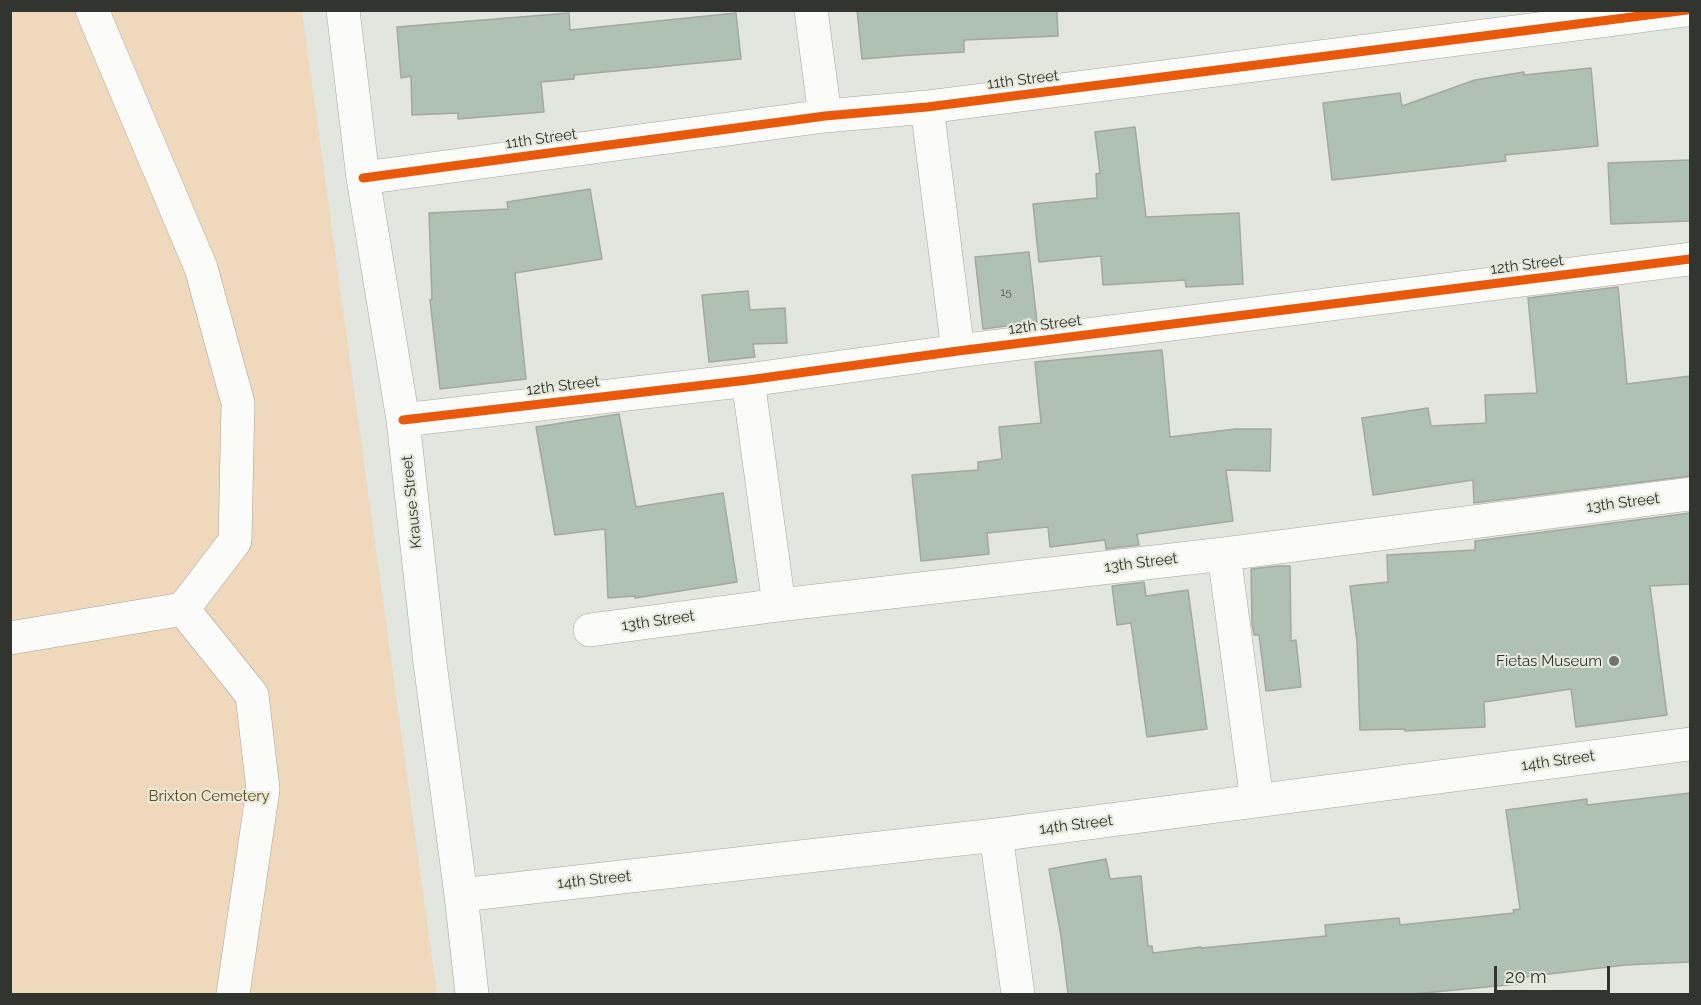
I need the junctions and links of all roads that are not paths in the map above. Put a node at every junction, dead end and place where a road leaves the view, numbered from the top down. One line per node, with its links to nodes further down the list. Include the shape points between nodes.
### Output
1 (92, 10): 15 (street, via 201,268 238,403 235,541)
2 (344, 10): 7 (street, Krause Street)
3 (810, 10): 6 (street)
4 (1687, 10): 5 (street, 11th Street)
5 (927, 107): 6 (street, 11th Street); 9 (street)
6 (825, 116): 7 (street, 11th Street)
7 (363, 178): 11 (street, Krause Street)
8 (1690, 259): 9 (street, 12th Street)
9 (958, 351): 10 (street, 12th Street)
10 (748, 380): 11 (street, 12th Street); 14 (street)
11 (403, 420): 21 (street, Krause Street)
12 (1690, 495): 13 (street, 13th Street)
13 (1224, 554): 14 (street, 13th Street); 19 (street)
14 (779, 605): 16 (street, 13th Street)
15 (183, 609): 17 (street); 22 (street, via 252,695 263,789)
16 (590, 630)
17 (10, 638)
18 (1690, 744): 19 (street, 14th Street)
19 (1257, 801): 20 (street, 14th Street)
20 (996, 835): 21 (street, 14th Street); 24 (street)
21 (461, 895): 23 (street, Krause Street)
22 (233, 994)
23 (472, 994)
24 (1018, 994)

